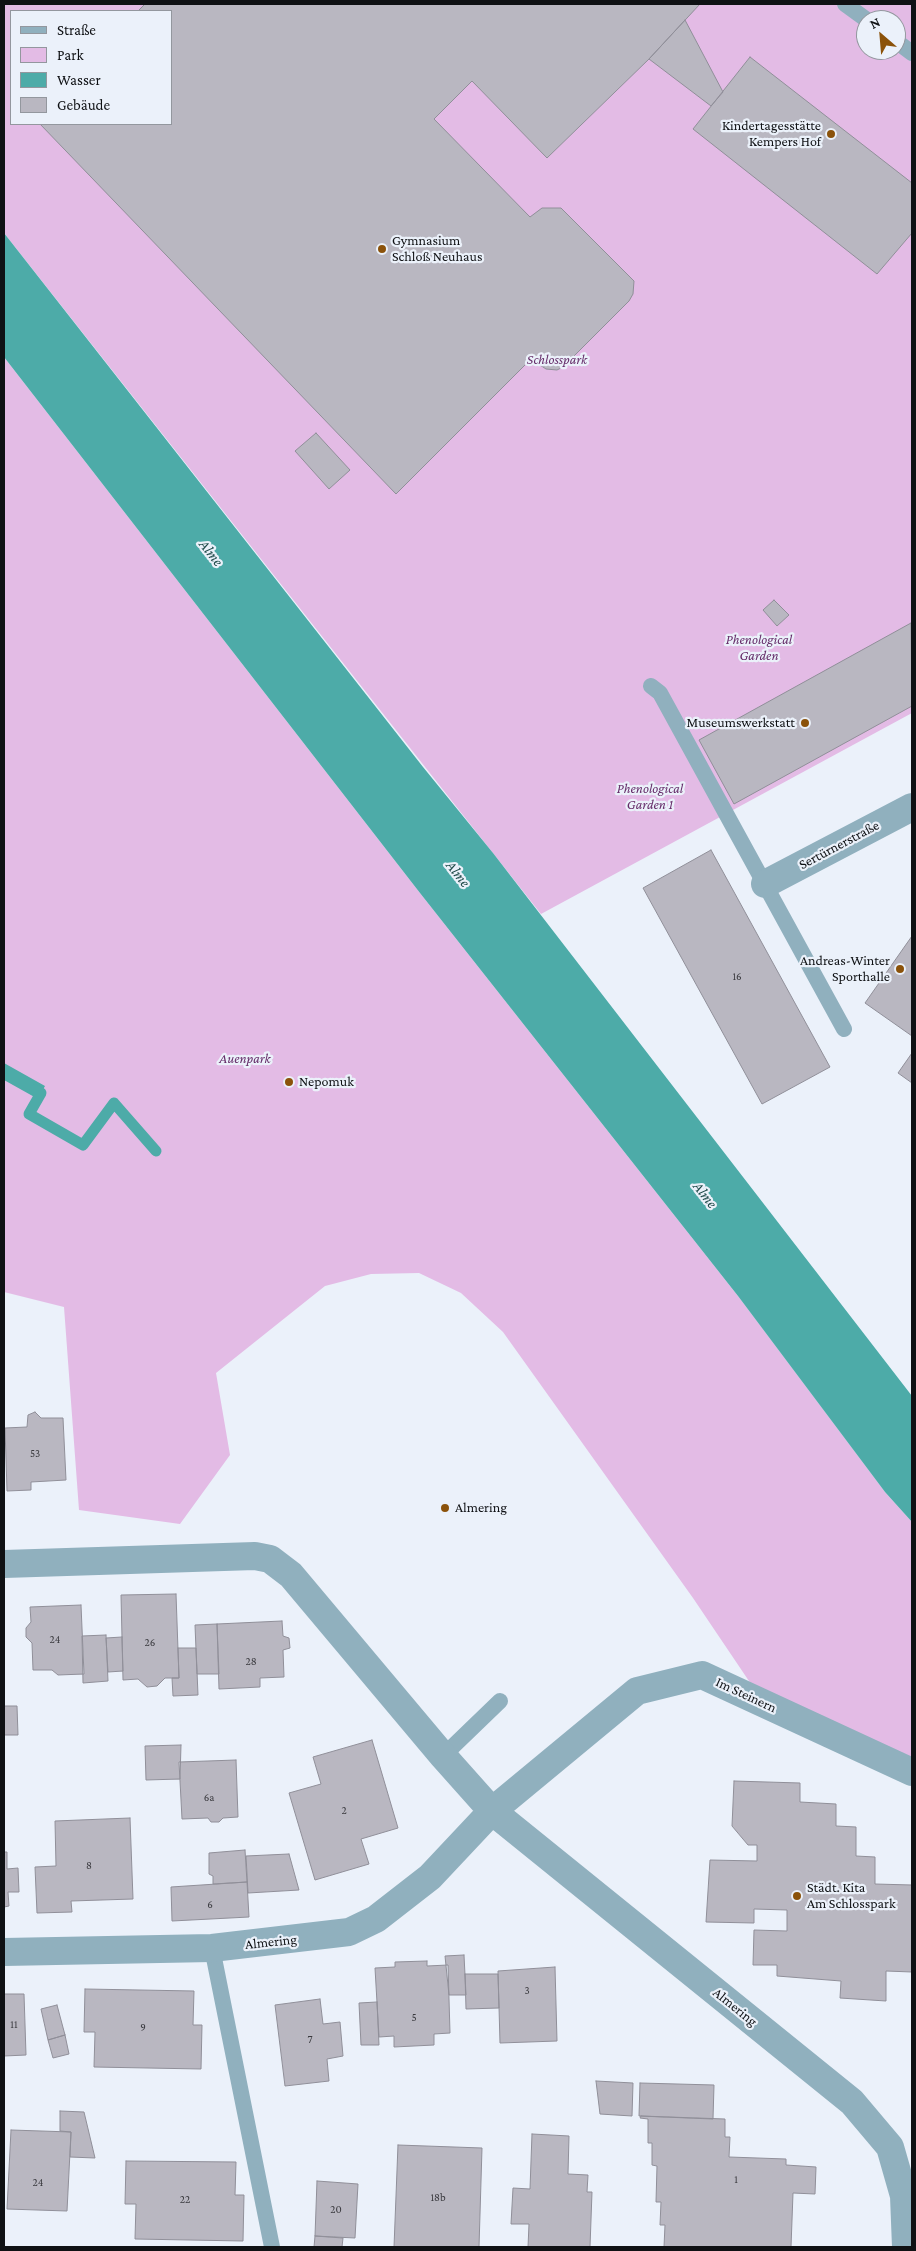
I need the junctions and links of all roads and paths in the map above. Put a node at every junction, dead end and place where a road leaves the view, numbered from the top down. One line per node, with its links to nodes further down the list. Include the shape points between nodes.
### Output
1 (845, 4): 2 (lane)
2 (856, 12)
3 (651, 686): 5 (lane, via 660,693)
4 (912, 807): 5 (street, Sertürnerstraße)
5 (765, 884): 6 (lane)
6 (844, 1029)
7 (4, 1564): 9 (street, Almering, via 255,1556 270,1559 291,1575 315,1602)
8 (500, 1701): 9 (lane)
9 (443, 1756): 11 (street, Almering)
10 (912, 1772): 11 (street, Im Steinern, via 702,1675 637,1691)
11 (492, 1811): 12 (street, Almering, via 430,1877 376,1919 349,1932); 15 (street, Almering, via 852,2102 890,2147 898,2168 904,2196)
12 (212, 1948): 13 (street, Almering); 14 (lane)
13 (4, 1952)
14 (272, 2247)
15 (906, 2247)

